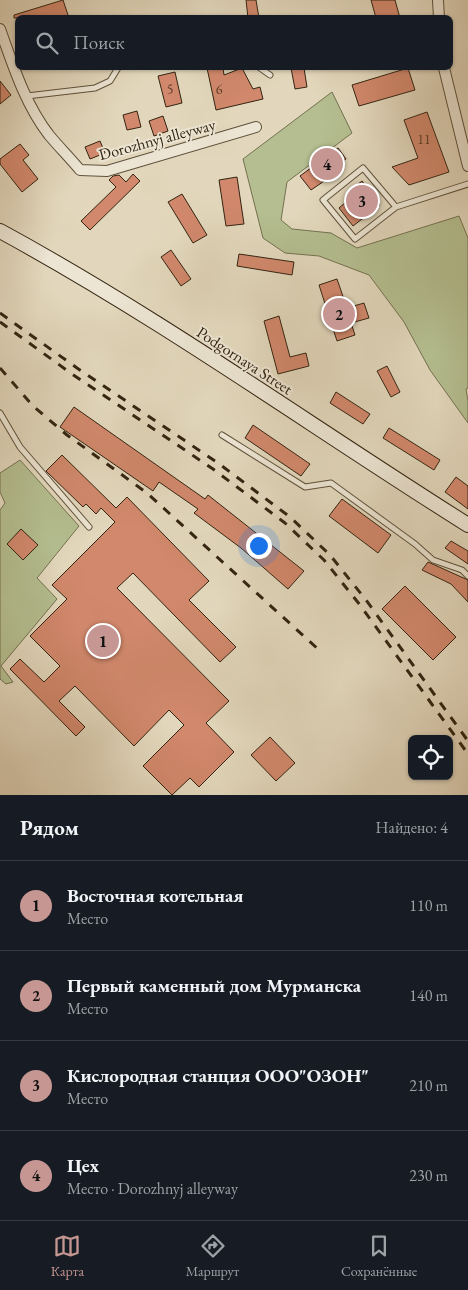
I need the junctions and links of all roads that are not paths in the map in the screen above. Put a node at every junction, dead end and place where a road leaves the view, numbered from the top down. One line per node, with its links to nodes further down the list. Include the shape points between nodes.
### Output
1 (438, 0): 2 (street)
2 (439, 15)
3 (0, 29): 8 (street, Dorozhnyj alleyway)
4 (117, 70): 8 (lane, via 110,81 95,88)
5 (263, 70): 7 (lane)
6 (444, 70): 10 (street)
7 (270, 75)
8 (27, 96): 9 (street, Dorozhnyj alleyway, via 48,134 80,170 107,171)
9 (256, 127)
10 (468, 166)
11 (468, 184): 12 (lane)
12 (396, 207): 12 (lane, via 363,168 323,200 355,239)
13 (0, 230): 16 (main road, Podgornaya Street, via 185,342)
14 (0, 413): 17 (lane, via 20,447)
15 (222, 435): 18 (lane, via 305,487 331,483 433,560 462,570)
16 (468, 525)
17 (89, 527)
18 (468, 576)

